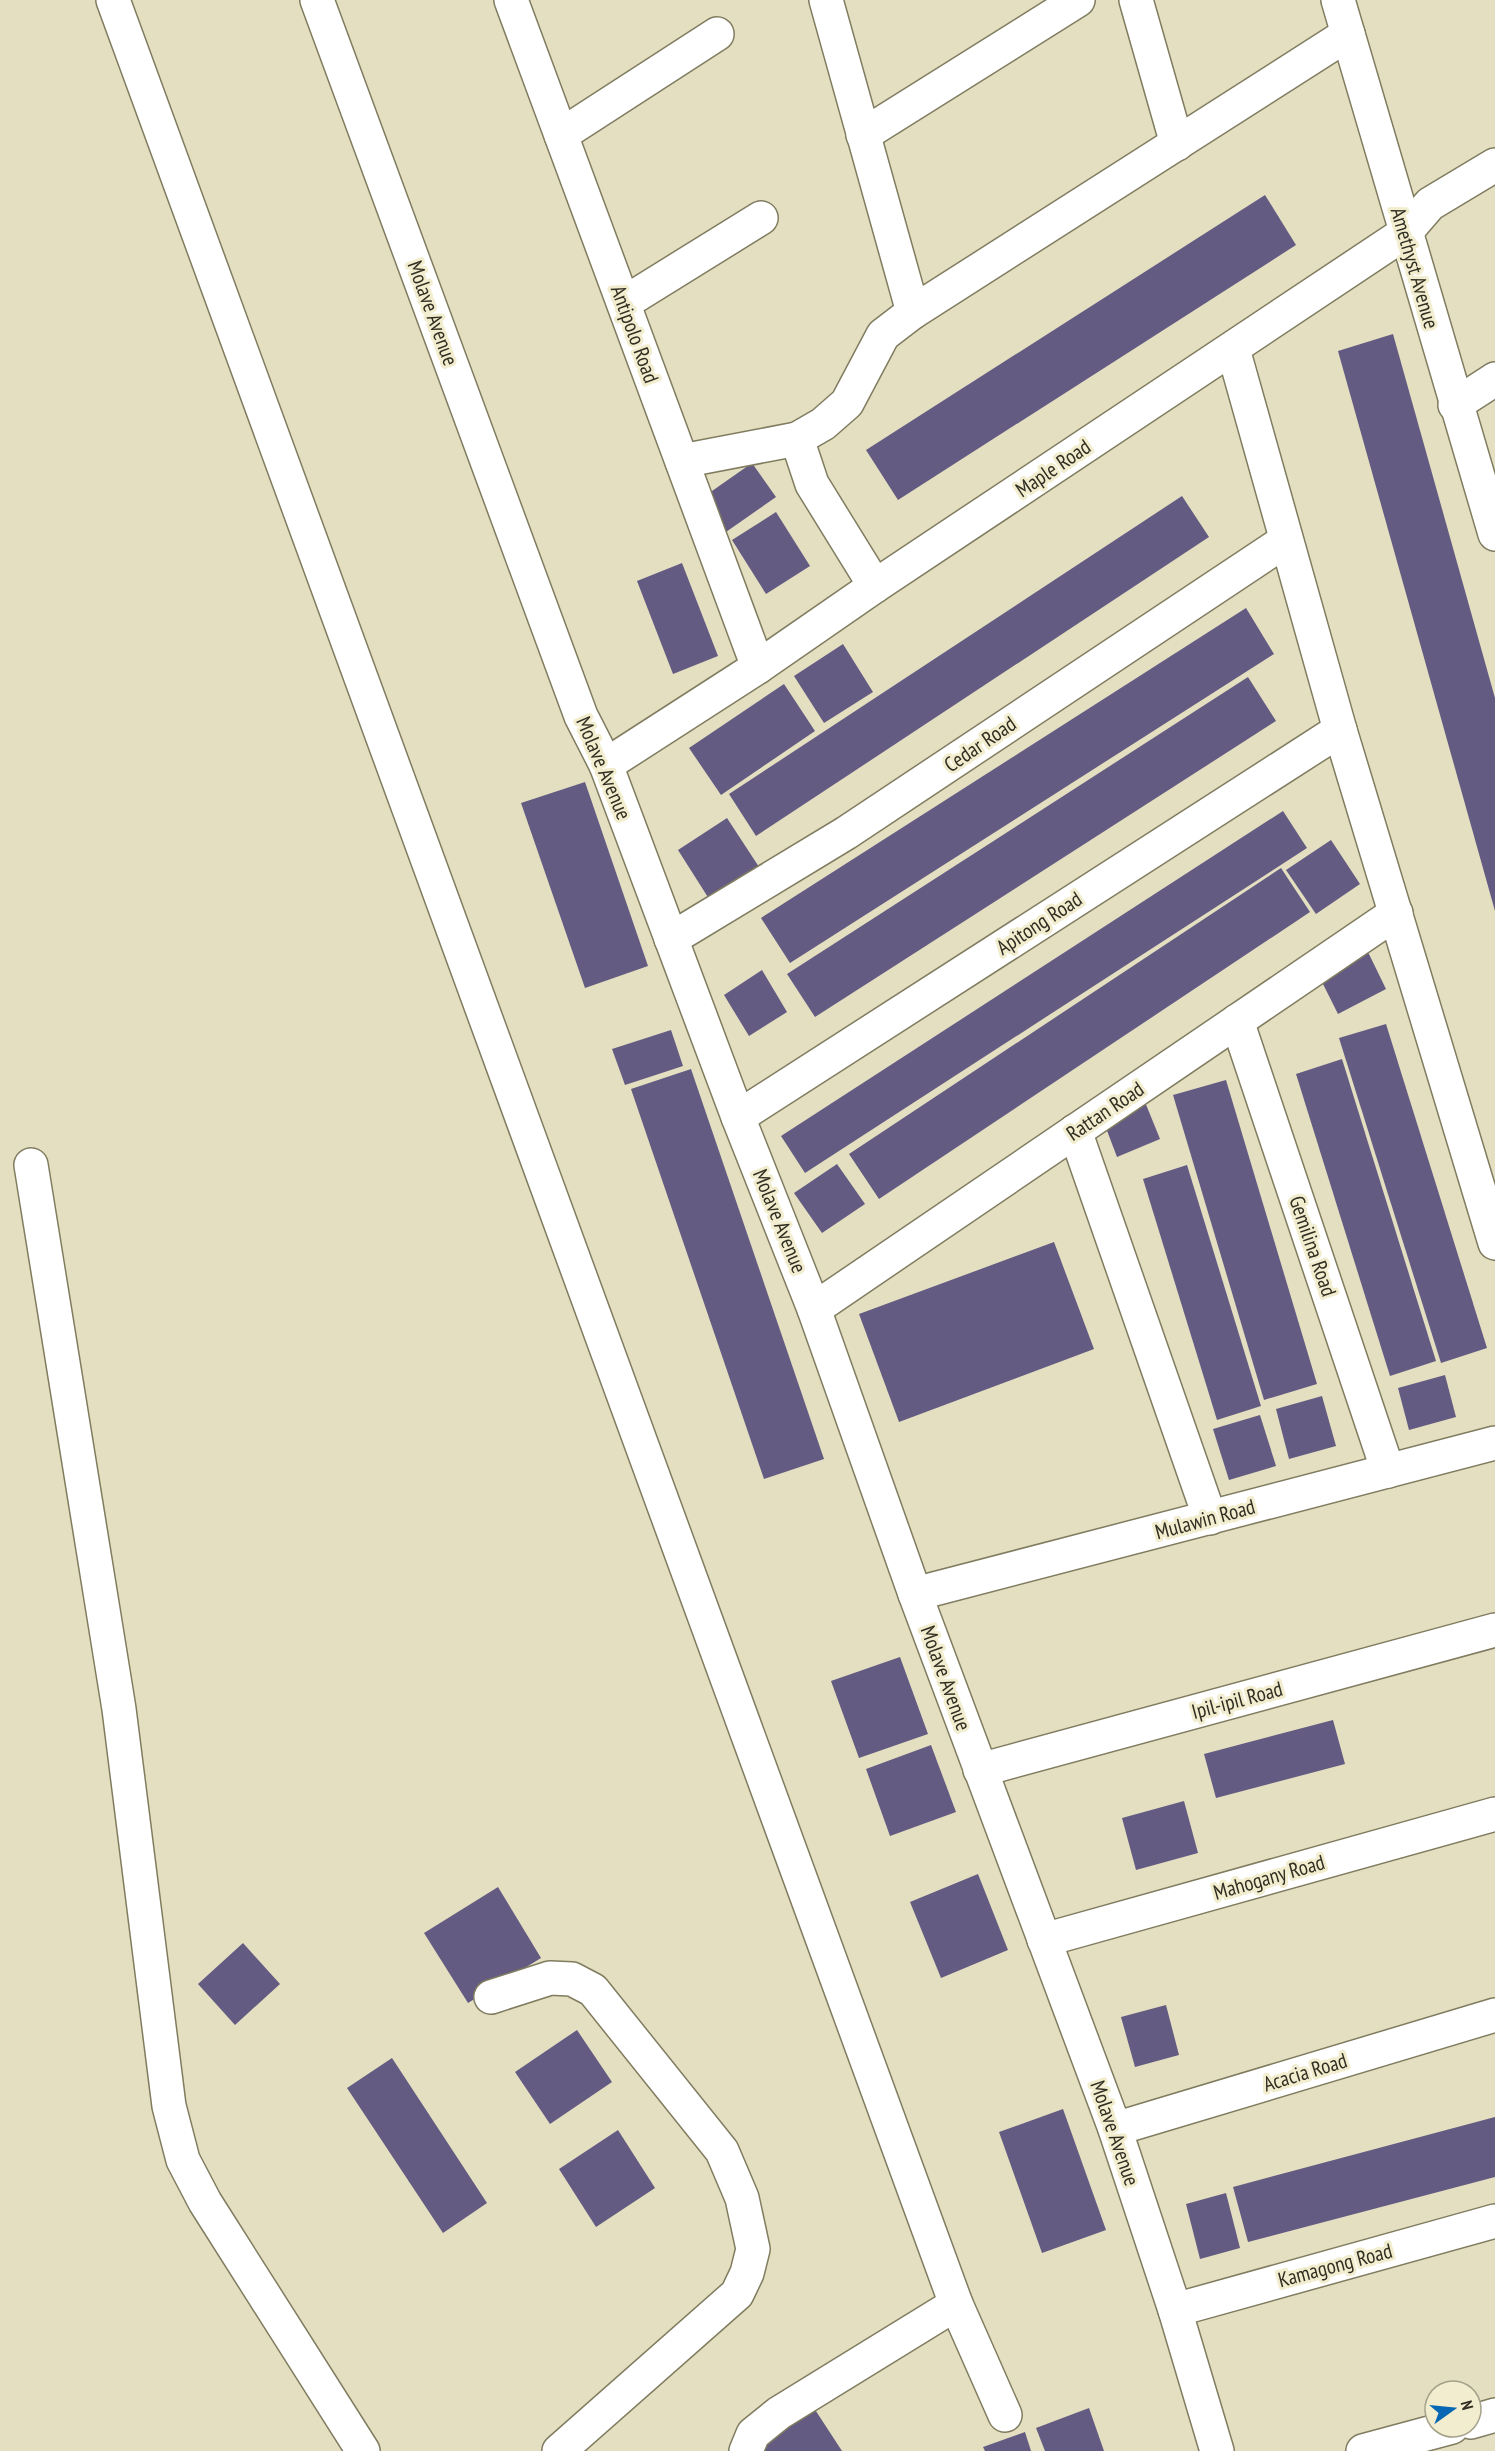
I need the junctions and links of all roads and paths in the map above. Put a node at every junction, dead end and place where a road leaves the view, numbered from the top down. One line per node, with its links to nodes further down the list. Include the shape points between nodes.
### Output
1 (113, 0): 49 (street)
2 (317, 0): 28 (street, Molave Avenue, via 581,716)
3 (511, 0): 10 (street, Antipolo Road)
4 (826, 0): 11 (street)
5 (1078, 0): 11 (street)
6 (1136, 0): 12 (street)
7 (1338, 0): 9 (street, Amethyst Avenue)
8 (717, 34): 10 (street)
9 (1348, 34): 12 (street); 15 (street, Amethyst Avenue)
10 (561, 135): 16 (street, Antipolo Road)
11 (863, 135): 17 (street)
12 (1177, 144): 17 (street)
13 (1495, 165): 15 (street, Maple Road, via 1430,204)
14 (762, 218): 16 (street)
15 (1405, 233): 18 (street, Maple Road); 20 (street, Amethyst Avenue)
16 (624, 303): 22 (street, Antipolo Road)
17 (913, 312): 21 (street, via 883,335 848,403)
18 (1233, 349): 24 (street); 25 (street, Maple Road)
19 (1495, 380): 20 (street)
20 (1455, 405): 23 (street, Amethyst Avenue)
21 (797, 439): 22 (street); 25 (street, via 812,484)
22 (682, 461): 26 (street, Antipolo Road)
23 (1495, 534)
24 (1285, 541): 27 (street); 30 (street, Cedar Road, via 846,833)
25 (875, 586): 26 (street, Maple Road)
26 (758, 667): 28 (street, Maple Road)
27 (1340, 730): 29 (street); 32 (street, Apitong Road)
28 (606, 765): 30 (street, Molave Avenue)
29 (1396, 913): 31 (street, Rattan Road); 35 (street)
30 (671, 939): 32 (street, Molave Avenue)
31 (1237, 1021): 33 (street, Rattan Road); 38 (street, Gemilina Road)
32 (738, 1117): 36 (street, Molave Avenue)
33 (1076, 1131): 36 (street, Rattan Road); 39 (street)
34 (31, 1165): 53 (street, via 120,1709 170,2106 183,2160)
35 (1494, 1235)
36 (814, 1309): 40 (street, Molave Avenue)
37 (1495, 1443): 38 (street, Mulawin Road)
38 (1388, 1471): 39 (street, Mulawin Road)
39 (1210, 1518): 40 (street, Mulawin Road)
40 (915, 1594): 42 (street, Molave Avenue)
41 (1495, 1630): 42 (street, Ipil-ipil Road)
42 (980, 1770): 44 (street, Molave Avenue)
43 (1495, 1814): 44 (street, Mahogany Road)
44 (1044, 1940): 47 (street, Molave Avenue)
45 (491, 1997): 54 (street, via 549,1978 572,1979 593,1990 722,2151 750,2226 753,2249 737,2294)
46 (1495, 2015): 47 (street, Acacia Road)
47 (1115, 2129): 50 (street, Molave Avenue)
48 (1495, 2221): 50 (street, Kamagong Road)
49 (956, 2304): 51 (street); 55 (street, via 779,2413 753,2434)
50 (1175, 2310): 56 (street, Molave Avenue)
51 (1005, 2415)
52 (1423, 2435): 57 (street)
53 (363, 2451)
54 (559, 2451)
55 (746, 2451)
56 (1217, 2451)
57 (1363, 2451)

